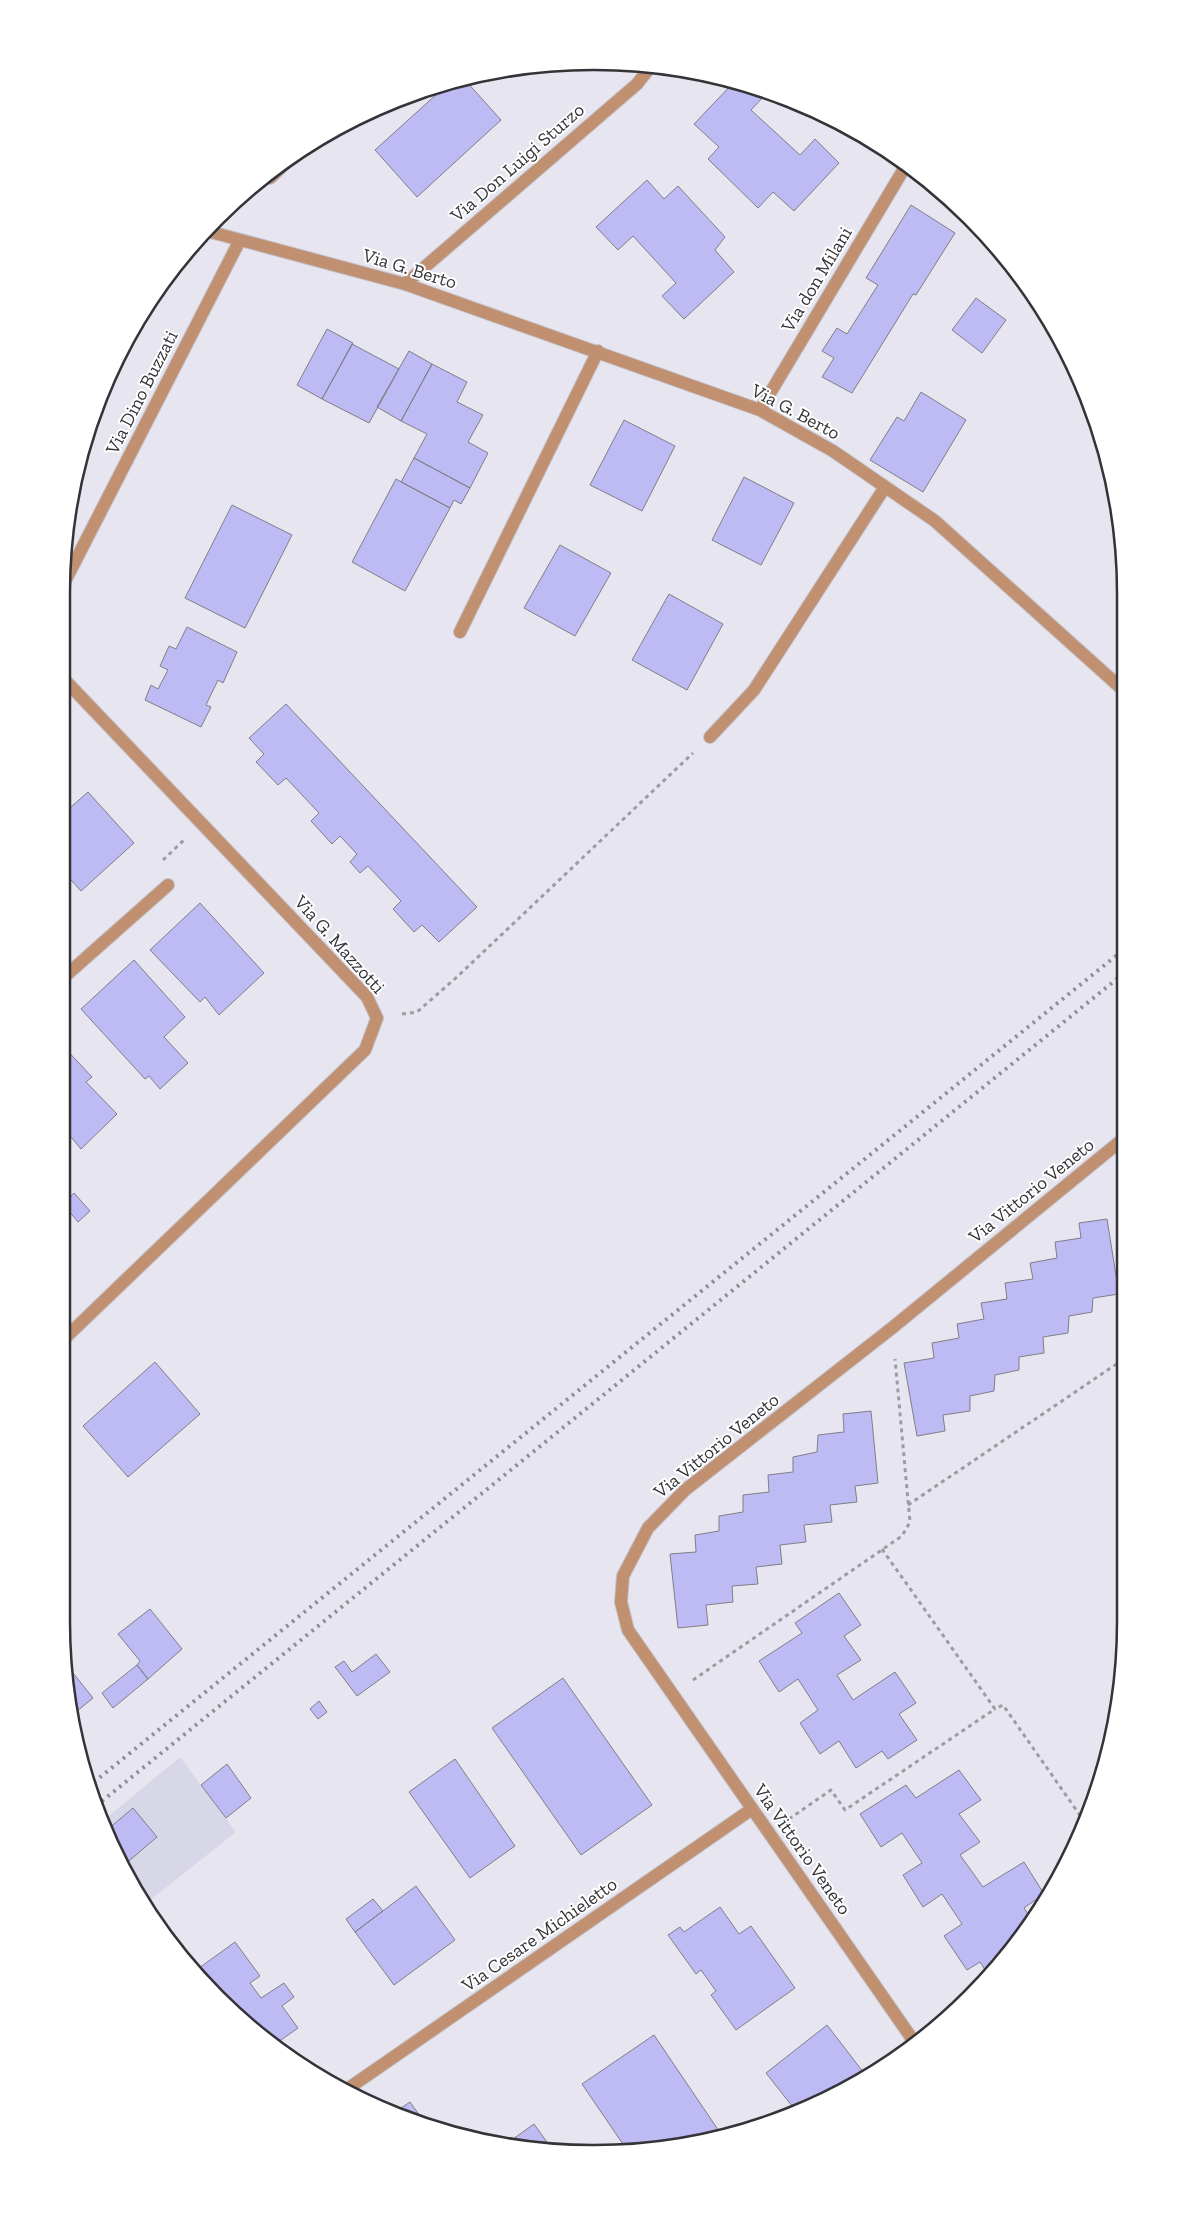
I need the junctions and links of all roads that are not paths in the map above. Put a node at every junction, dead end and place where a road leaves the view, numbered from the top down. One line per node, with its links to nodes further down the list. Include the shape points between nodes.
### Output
1 (646, 73): 5 (street, Via Don Luigi Sturzo)
2 (902, 171): 7 (street, Via don Milani)
3 (214, 233): 4 (street, Via G. Berto)
4 (240, 240): 5 (street, Via G. Berto); 9 (street, Via Dino Buzzati)
5 (404, 284): 6 (street, Via G. Berto)
6 (598, 351): 7 (street, Via G. Berto); 10 (street)
7 (760, 410): 8 (street, Via G. Berto, via 833,451)
8 (885, 487): 12 (street, Via G. Berto, via 935,521); 13 (street, via 754,690)
9 (71, 570)
10 (460, 632)
11 (70, 685): 17 (street, Via G. Mazzotti, via 367,997 377,1018 365,1050)
12 (1117, 685)
13 (710, 737)
14 (168, 884): 15 (street)
15 (70, 972)
16 (1117, 1144): 18 (street, Via Vittorio Veneto, via 892,1328 685,1490 648,1528 623,1576 621,1602 628,1630)
17 (70, 1333)
18 (752, 1809): 19 (street, Via Vittorio Veneto); 20 (street, Via Cesare Michieletto)
19 (911, 2038)
20 (352, 2086)

